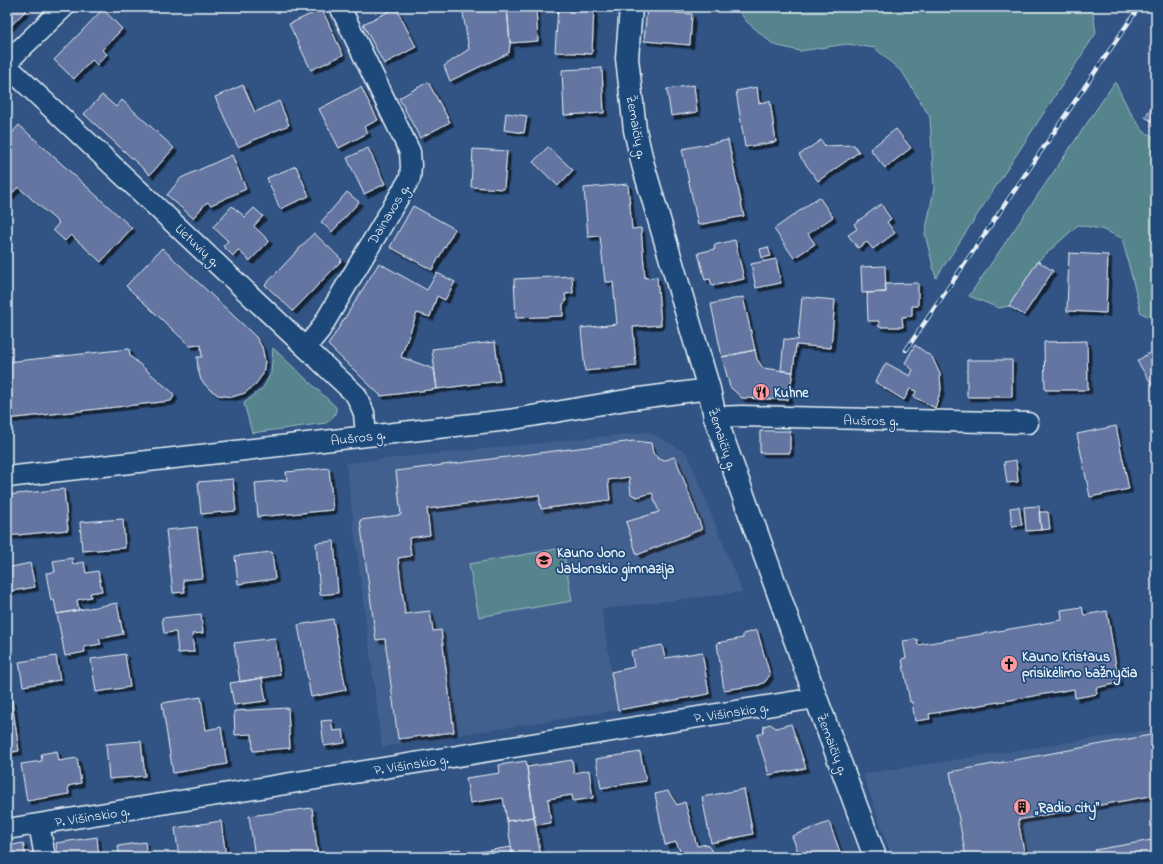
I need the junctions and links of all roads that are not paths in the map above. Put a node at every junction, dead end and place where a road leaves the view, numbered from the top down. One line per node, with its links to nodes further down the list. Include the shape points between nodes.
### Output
1 (64, 7): 4 (street)
2 (340, 7): 6 (street, Dainavos g., via 410,152 410,178 320,330)
3 (631, 7): 7 (street, Žemaičių g., via 627,58 635,130)
4 (7, 62)
5 (7, 66): 6 (street, Lietuvių g.)
6 (306, 347): 10 (street, Lietuvių g., via 356,395 364,414)
7 (709, 389): 8 (street, Žemaičių g.); 10 (street, Aušros g., via 508,420)
8 (715, 417): 9 (street, Aušros g.); 12 (street, Žemaičių g.)
9 (1028, 423)
10 (366, 436): 11 (street, Aušros g.)
11 (7, 477)
12 (816, 698): 13 (street, P. Višinskio g.); 16 (street, Žemaičių g.)
13 (39, 824): 14 (street, P. Višinskio g.); 15 (street)
14 (7, 829)
15 (45, 857)
16 (875, 857)

